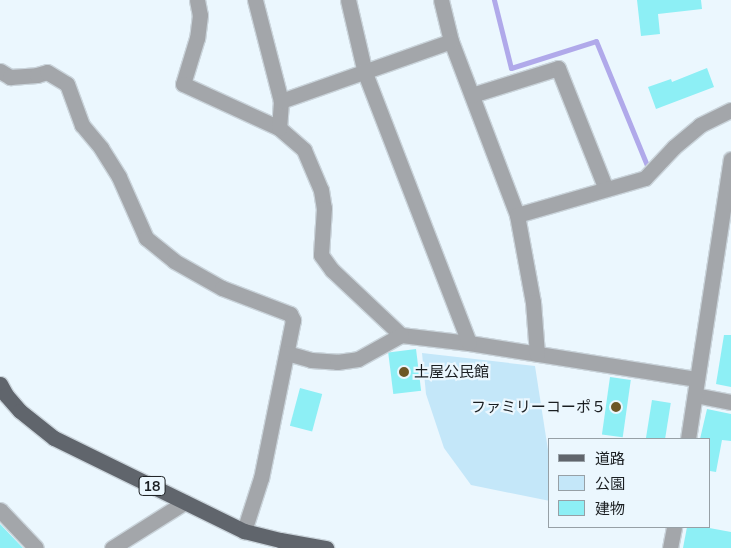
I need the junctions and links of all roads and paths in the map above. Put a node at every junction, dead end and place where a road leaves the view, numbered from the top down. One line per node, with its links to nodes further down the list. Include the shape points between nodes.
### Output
1 (197, 0): 11 (street, via 200,15 197,38 183,84)
2 (255, 0): 9 (street)
3 (348, 0): 7 (street)
4 (441, 0): 5 (street)
5 (451, 41): 7 (street); 8 (street)
6 (0, 71): 18 (street, via 10,77 47,72 67,84 82,125 119,177 146,238 174,261 222,288 290,314 293,320)
7 (365, 73): 9 (street); 17 (street)
8 (472, 96): 13 (street, via 558,68); 15 (street)
9 (281, 102): 11 (street)
10 (731, 110): 13 (street, via 700,125 645,178)
11 (279, 128): 16 (street, via 304,150 321,190 324,208 321,256)
12 (731, 159): 14 (street)
13 (606, 189): 15 (street)
14 (727, 209): 20 (street)
15 (517, 215): 19 (street, via 533,302)
16 (401, 335): 17 (street); 18 (street, via 358,359 337,362 311,360)
17 (469, 343): 19 (street)
18 (287, 353): 28 (street, via 257,493)
19 (537, 354): 20 (street)
20 (697, 379): 22 (street)
21 (0, 384): 25 (main road, 18, via 20,410 54,438)
22 (695, 395): 23 (street); 24 (street)
23 (731, 402)
24 (688, 438)
25 (185, 502): 28 (main road, 18); 31 (street)
26 (0, 510): 30 (street)
27 (674, 528): 33 (street)
28 (244, 531): 29 (main road, 18)
29 (281, 544): 32 (main road, 18)
30 (36, 548)
31 (112, 548)
32 (326, 548)
33 (670, 548)

